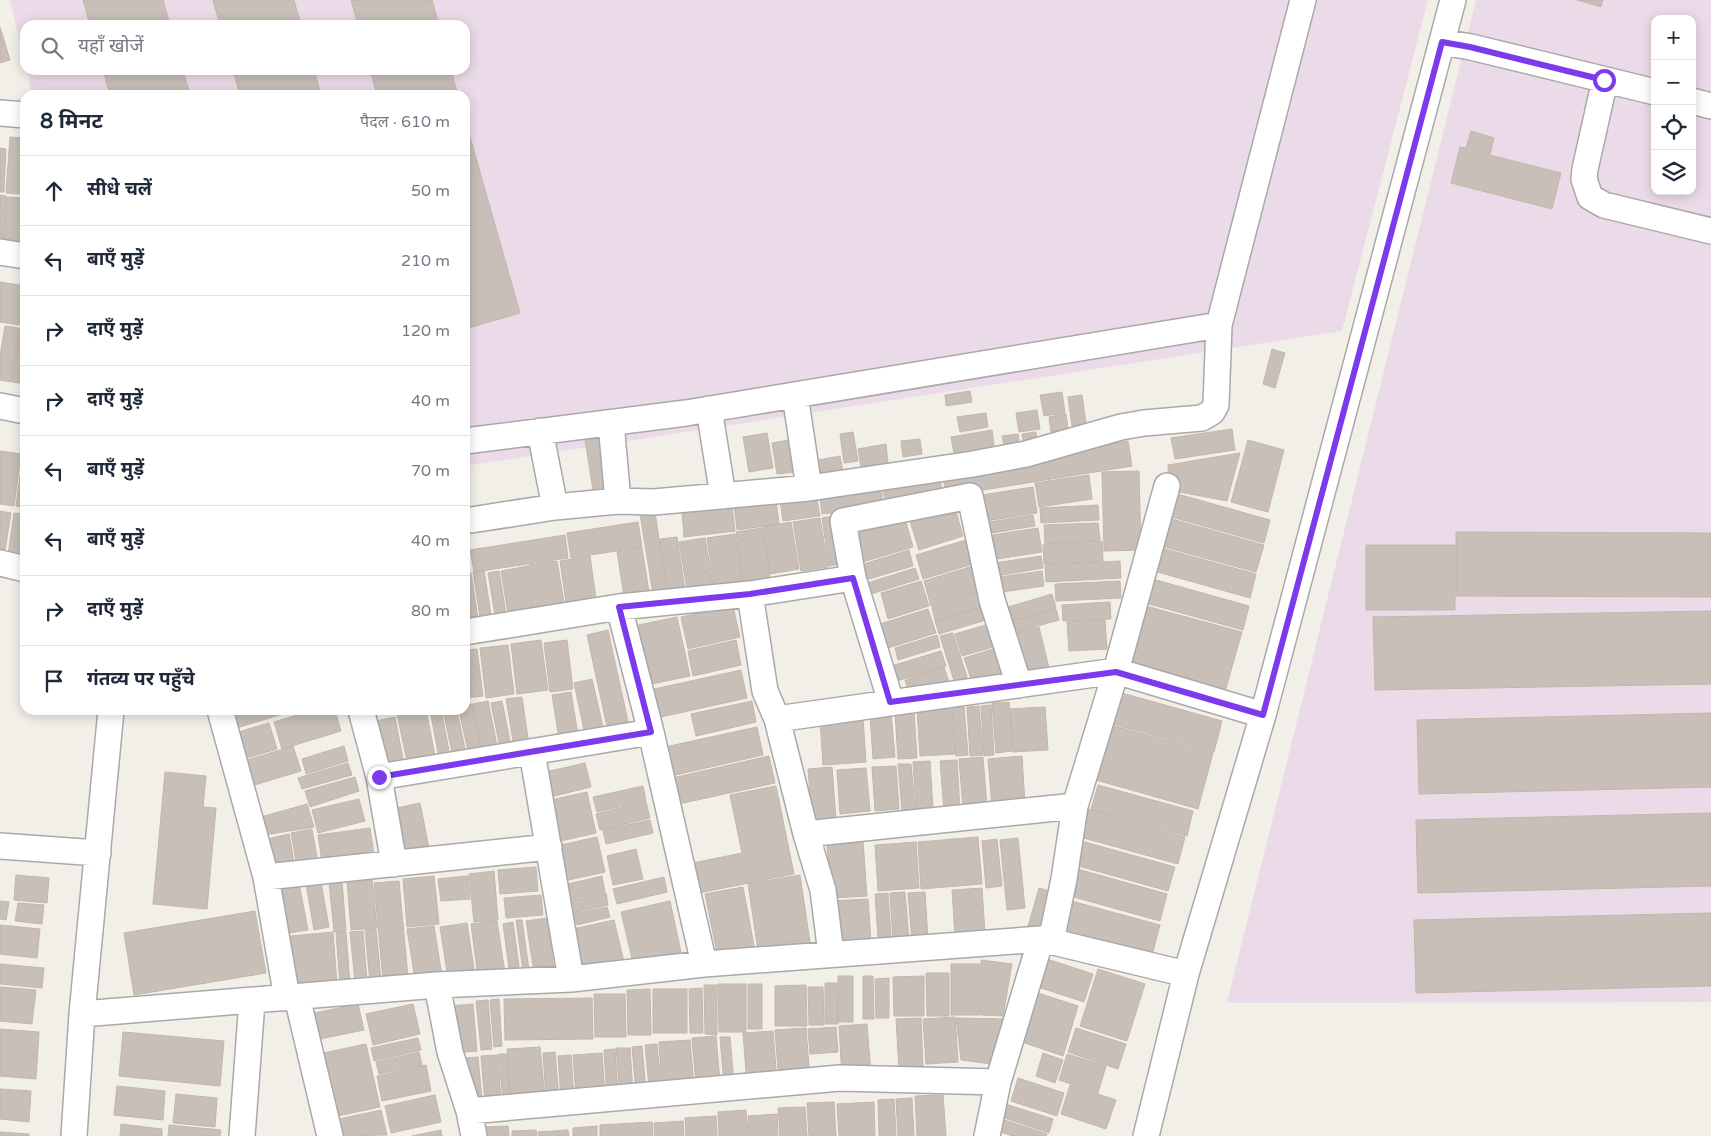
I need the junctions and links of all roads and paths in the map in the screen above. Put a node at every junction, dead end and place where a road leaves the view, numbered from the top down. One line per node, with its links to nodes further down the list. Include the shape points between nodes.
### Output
1 (1303, 0): 13 (street)
2 (1453, 0): 3 (street)
3 (1442, 42): 4 (street); 39 (street)
4 (1604, 80): 5 (street); 10 (street, via 1585,169 1584,179 1590,197 1604,205)
5 (1651, 91)
6 (1696, 102): 7 (street)
7 (1711, 106)
8 (0, 113): 9 (street)
9 (20, 115)
10 (1711, 231)
11 (0, 252): 12 (street)
12 (20, 255)
13 (1220, 325): 14 (street); 22 (street, via 1216,405 1202,418 1120,427 1026,454)
14 (795, 395): 16 (street); 22 (street)
15 (0, 406): 17 (street)
16 (709, 409): 18 (street); 23 (street)
17 (20, 410)
18 (611, 423): 19 (street); 24 (street)
19 (540, 432): 20 (street); 25 (street)
20 (470, 440)
21 (1167, 486): 33 (street)
22 (810, 488): 23 (street)
23 (724, 496): 24 (street, via 654,502)
24 (618, 501): 25 (street)
25 (555, 507): 26 (street)
26 (471, 520)
27 (0, 563): 28 (street)
28 (20, 568)
29 (853, 578): 30 (street); 34 (street, via 843,521 970,496 992,600); 35 (street)
30 (750, 594): 31 (street); 40 (street, via 765,691)
31 (619, 607): 32 (street); 41 (street)
32 (470, 631)
33 (1116, 672): 34 (street); 39 (street); 44 (street)
34 (1019, 685): 35 (street)
35 (890, 702): 40 (street)
36 (111, 715): 48 (street)
37 (221, 715): 50 (street)
38 (362, 715): 43 (street)
39 (1263, 715): 54 (street)
40 (777, 719): 45 (street)
41 (651, 732): 42 (street); 53 (street)
42 (532, 752): 43 (street); 47 (street)
43 (379, 777): 49 (street)
44 (1075, 806): 45 (street); 51 (street, via 1064,879)
45 (806, 834): 52 (street, via 823,890)
46 (0, 846): 48 (street)
47 (549, 847): 49 (street); 55 (street)
48 (98, 853): 59 (street)
49 (394, 864): 50 (street)
50 (266, 877): 57 (street)
51 (1046, 940): 52 (street); 54 (street); 60 (street)
52 (831, 954): 53 (street)
53 (704, 964): 55 (street)
54 (1186, 974): 67 (street)
55 (571, 979): 56 (street)
56 (437, 985): 57 (street); 61 (street, via 450,1052)
57 (292, 998): 58 (street); 64 (street)
58 (252, 1001): 59 (street); 63 (street)
59 (82, 1014): 62 (street)
60 (998, 1082): 61 (street, via 840,1078); 66 (street)
61 (469, 1110): 65 (street)
62 (74, 1136)
63 (242, 1136)
64 (330, 1136)
65 (474, 1136)
66 (987, 1136)
67 (1146, 1136)

